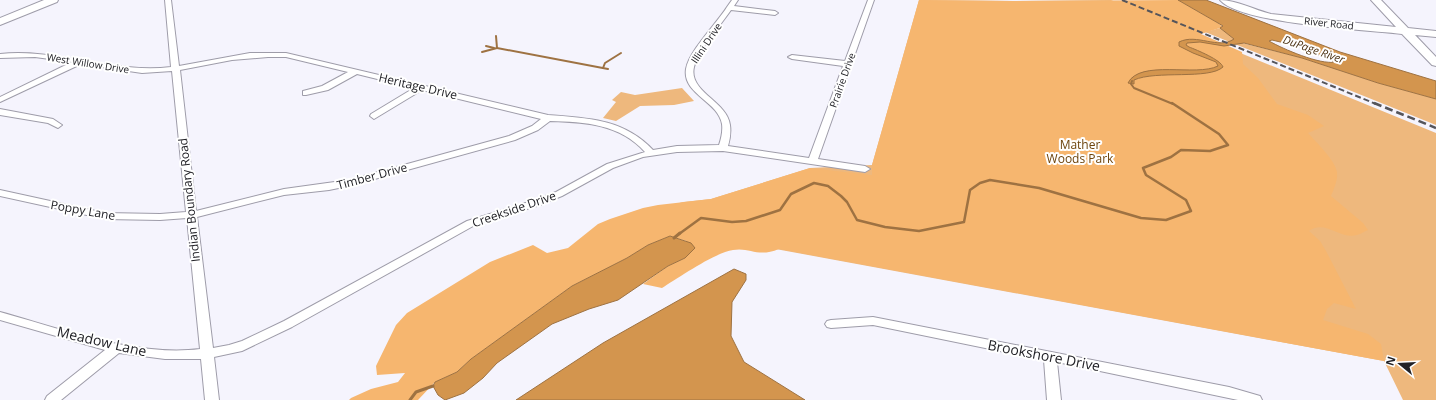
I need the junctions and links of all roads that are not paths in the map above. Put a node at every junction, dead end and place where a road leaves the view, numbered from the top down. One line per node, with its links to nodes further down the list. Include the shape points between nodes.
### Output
1 (54, 0): 9 (main road)
2 (168, 0): 17 (street, Indian Boundary Road)
3 (735, 0): 7 (street, Illini Drive)
4 (871, 0): 16 (street, Prairie Drive)
5 (1225, 0): 10 (street, River Road, via 1248,11 1271,17)
6 (1376, 0): 10 (street)
7 (729, 8): 8 (street); 26 (street, Illini Drive, via 690,64 689,72 690,80 696,89 720,112 726,122)
8 (775, 14)
9 (0, 22)
10 (1406, 31): 11 (street, River Road); 15 (street)
11 (1436, 34)
12 (0, 56): 14 (street, West Willow Drive, via 36,55)
13 (792, 57): 16 (street)
14 (79, 62): 17 (street, West Willow Drive, via 142,71); 21 (street)
15 (1436, 63)
16 (848, 64): 28 (street, Prairie Drive)
17 (175, 68): 18 (street, Heritage Drive, via 268,53); 31 (street, Indian Boundary Road)
18 (355, 72): 19 (street, Heritage Drive); 20 (street, via 326,88)
19 (422, 87): 23 (street); 24 (street, Heritage Drive)
20 (306, 93)
21 (0, 100)
22 (0, 112): 25 (street, via 50,121)
23 (374, 116)
24 (548, 118): 27 (street, Heritage Drive, via 588,121 623,130 643,142); 31 (street, Timber Drive, via 535,128 512,138 358,181 284,192)
25 (58, 125)
26 (723, 148): 27 (street, Creekside Drive, via 698,147); 28 (street, Creekside Drive)
27 (651, 153): 35 (street, Creekside Drive, via 610,166 559,194 536,203 471,223 288,324 234,348)
28 (813, 161): 29 (street, Creekside Drive)
29 (865, 169)
30 (0, 193): 31 (street, Poppy Lane, via 105,216)
31 (191, 215): 35 (street, Indian Boundary Road)
32 (0, 316): 34 (street, Meadow Lane)
33 (831, 324): 36 (street, Brookshore Drive, via 873,321)
34 (116, 348): 35 (street, Meadow Lane, via 171,354); 37 (street)
35 (206, 354): 38 (street, Indian Boundary Road)
36 (1050, 357): 39 (street); 40 (street, Brookshore Drive, via 1229,392)
37 (52, 400)
38 (212, 400)
39 (1054, 400)
40 (1255, 400)

